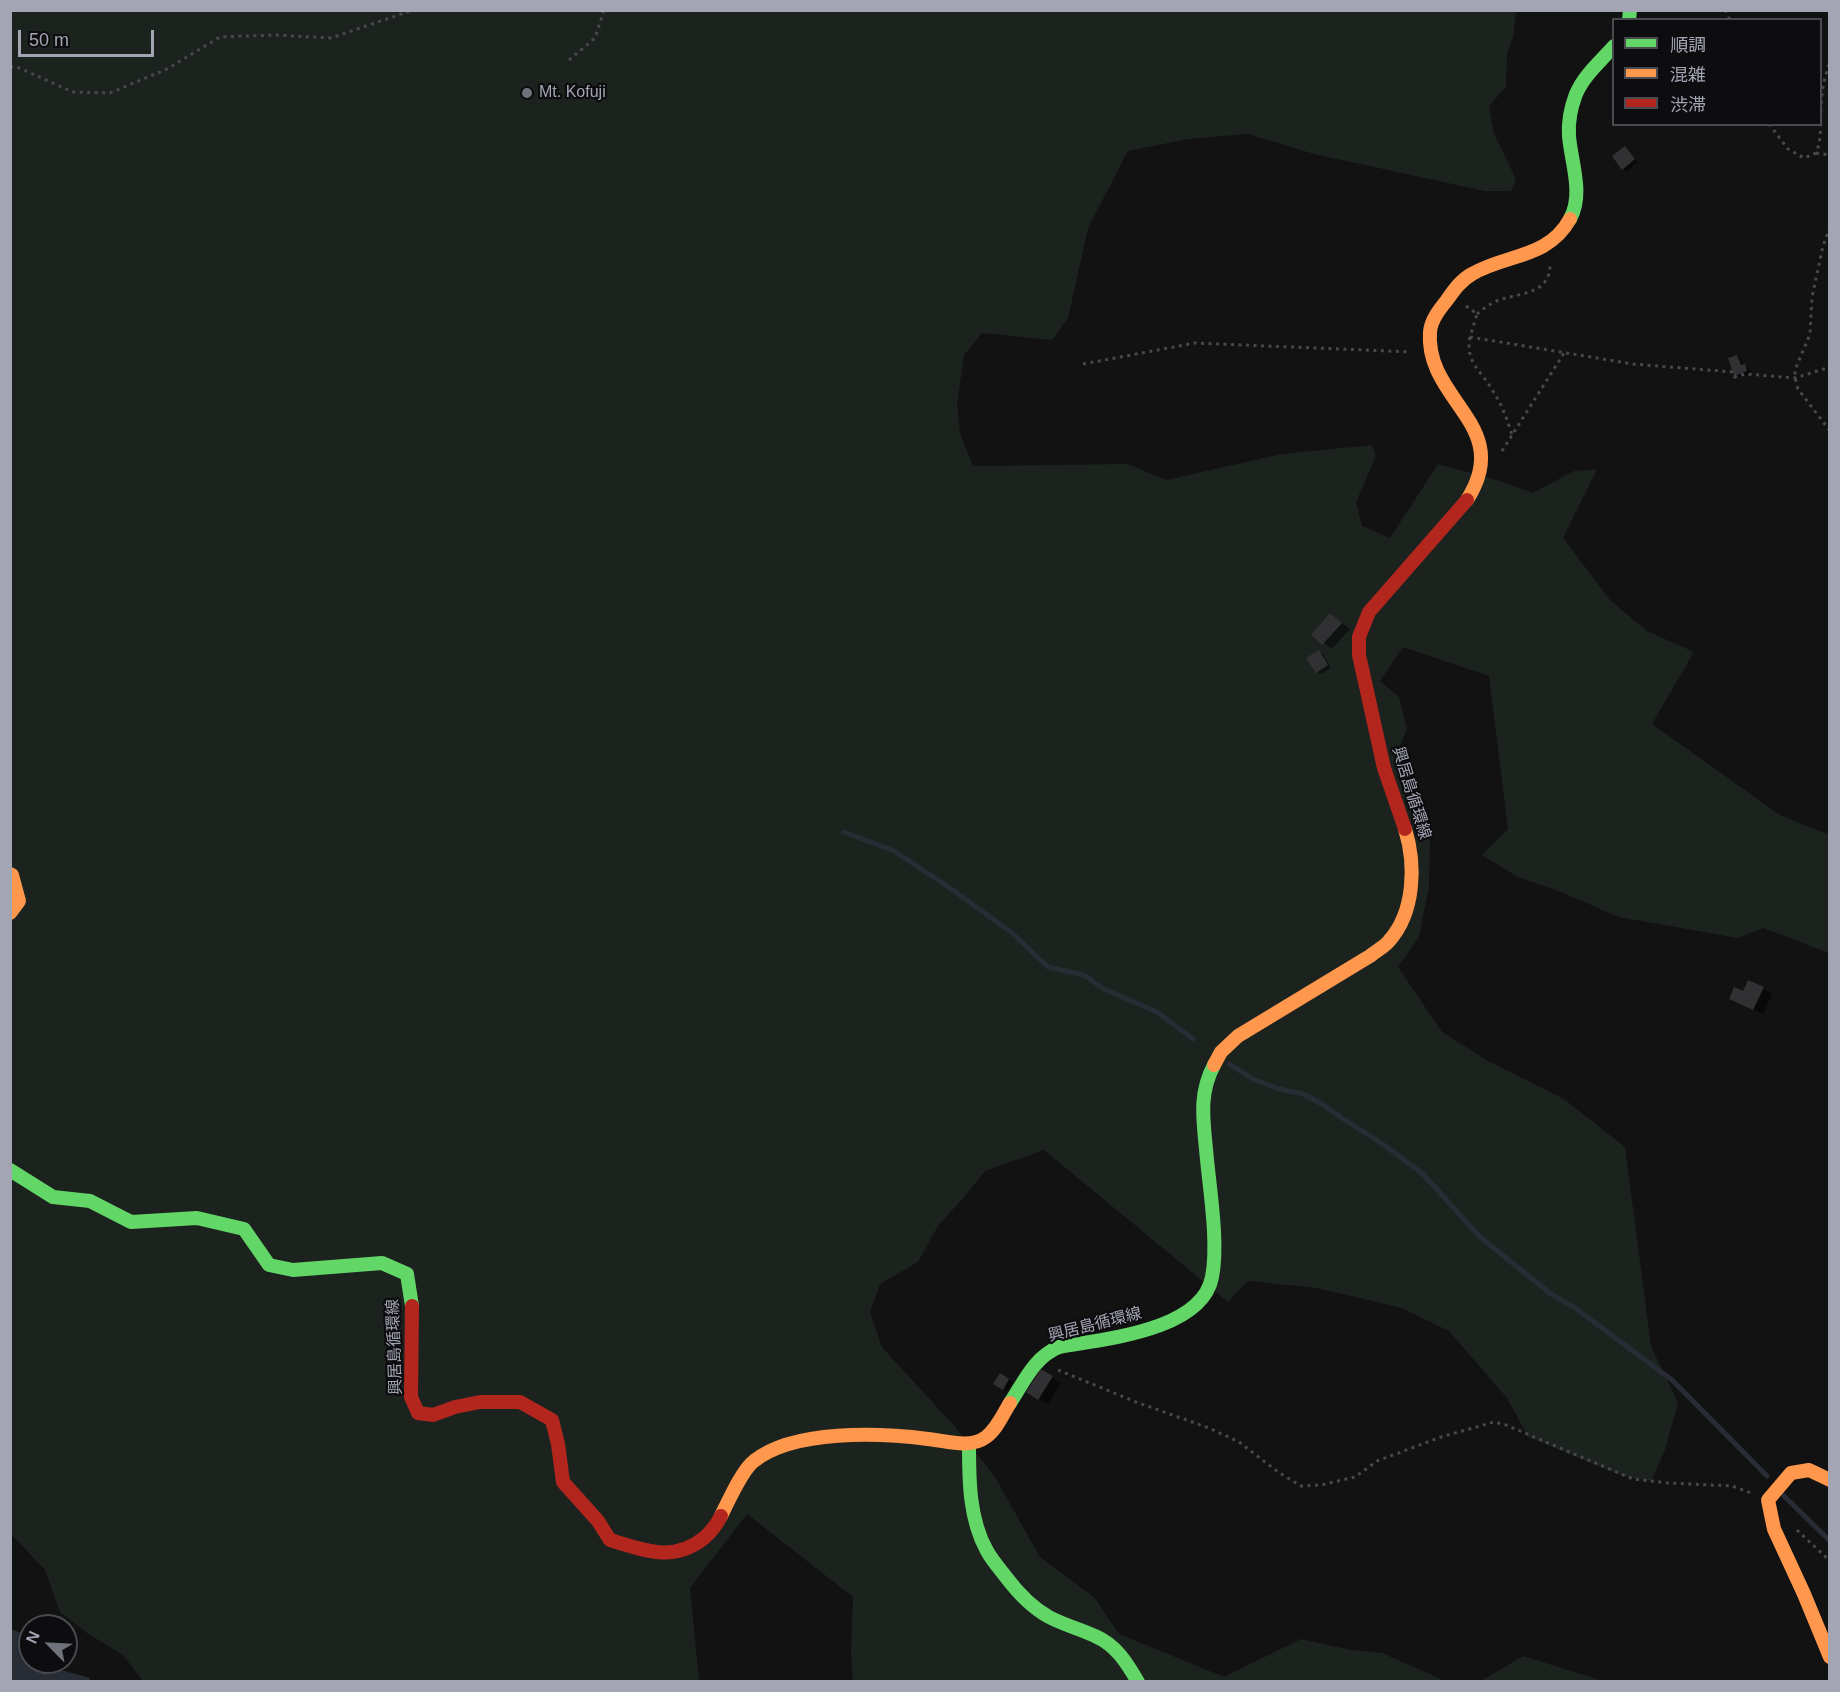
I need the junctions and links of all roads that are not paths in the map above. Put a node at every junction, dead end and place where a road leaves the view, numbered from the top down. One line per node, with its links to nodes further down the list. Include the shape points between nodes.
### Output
1 (1612, 48): 5 (main road, 興居島循環線, via 1585,78 1575,99 1569,124 1576,204 1568,224 1534,251 1466,278 1430,327 1430,353 1438,374 1470,424 1482,460 1471,494 1370,612 1359,637 1359,655 1384,768 1411,848 1413,875 1400,922 1389,941 1370,956 1238,1036 1221,1052 1211,1071 1203,1094 1203,1119 1215,1256 1205,1295 1188,1311 1148,1330 1047,1352 1037,1361 996,1427 986,1437)
2 (10, 874): 3 (main road, via 19,901)
3 (10, 913)
4 (10, 1170): 5 (main road, 興居島循環線, via 53,1197 90,1201 131,1222 197,1218 244,1229 269,1265 293,1270 382,1263 407,1274 412,1300 411,1397 418,1413 433,1415 480,1402 519,1402 552,1420 563,1482 610,1540 631,1547 669,1553 690,1548 715,1528 753,1462 775,1448 820,1437 901,1436)
5 (969, 1444): 8 (main road, via 969,1487 974,1519 985,1548 1035,1610 1110,1644 1126,1660)
6 (1830, 1480): 7 (main road, via 1809,1470 1791,1473 1768,1500 1773,1528)
7 (1830, 1657)
8 (1138, 1682)

